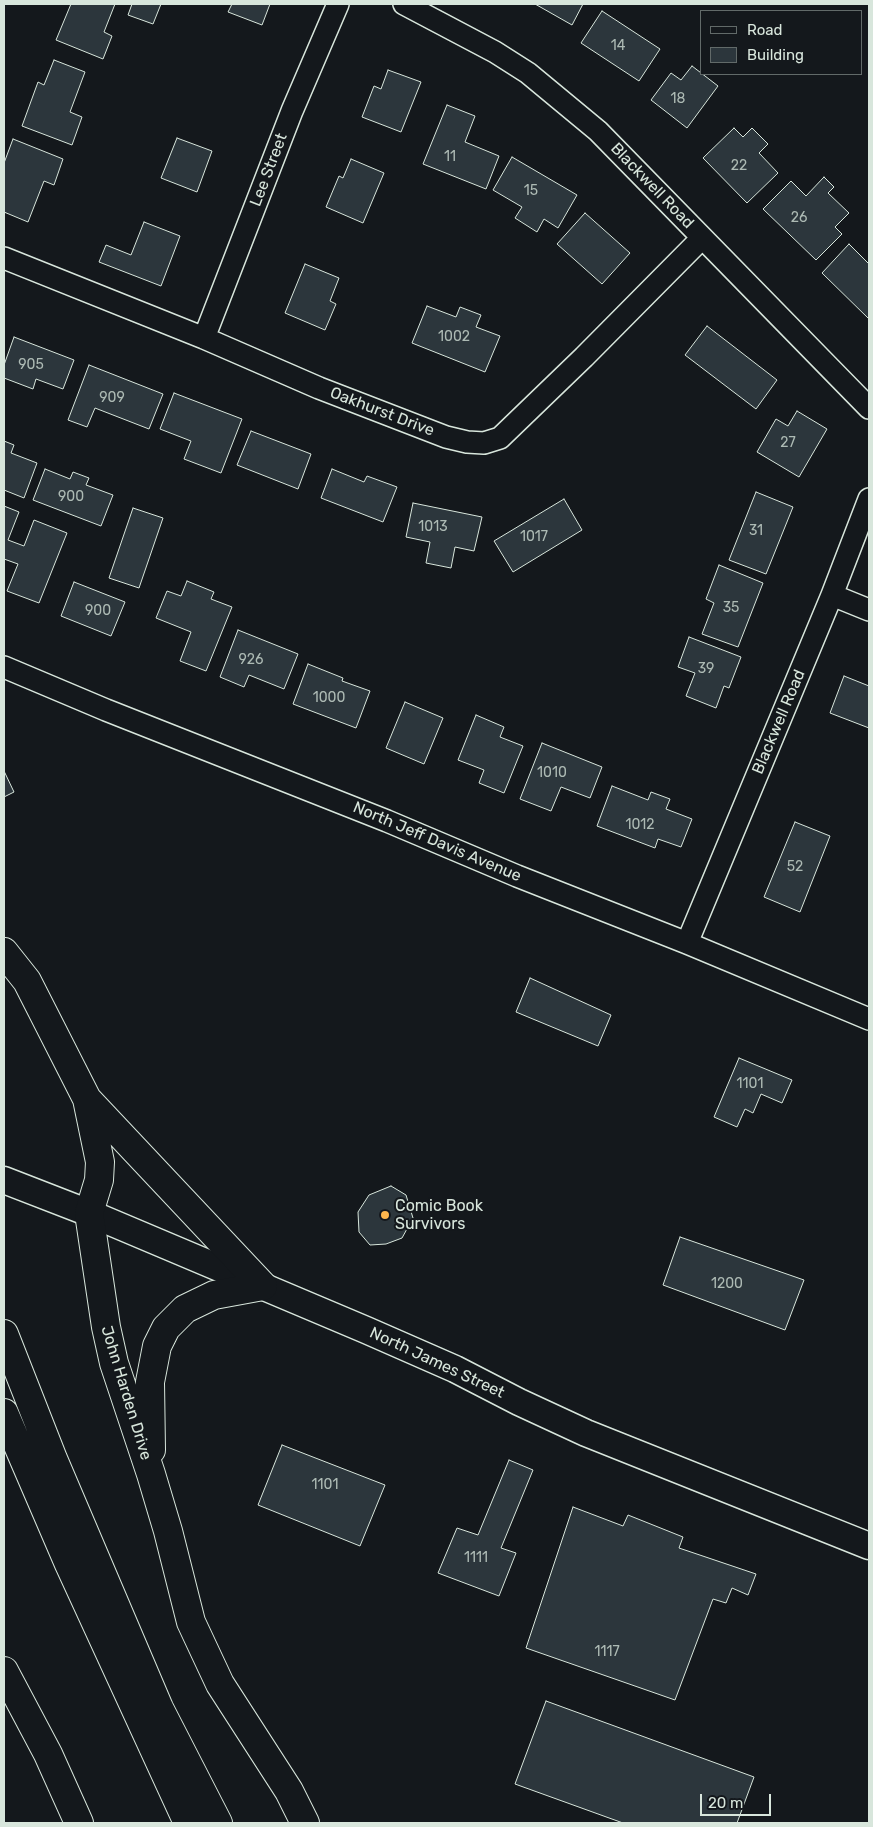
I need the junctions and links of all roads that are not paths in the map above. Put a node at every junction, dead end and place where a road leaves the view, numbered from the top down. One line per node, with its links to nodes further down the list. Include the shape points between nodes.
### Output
1 (338, 4): 5 (street, Lee Street, via 292,111)
2 (404, 4): 3 (street, Blackwell Road, via 528,73 598,131)
3 (702, 238): 5 (street, Oakhurst Drive, via 500,438 484,443 446,437 318,388); 6 (street, Blackwell Road)
4 (4, 258): 5 (street, Oakhurst Drive)
5 (204, 338)
6 (869, 408)
7 (869, 499): 8 (street, Blackwell Road)
8 (832, 595): 9 (street); 11 (street, Blackwell Road)
9 (869, 610)
10 (4, 667): 11 (street, North Jeff Davis Avenue)
11 (687, 943): 13 (street, North Jeff Davis Avenue)
12 (4, 952): 14 (main road, John Harden Drive, via 27,981)
13 (869, 1019)
14 (87, 1099): 16 (main road, John Harden Drive, via 100,1162); 17 (main road)
15 (4, 1180): 16 (street, North James Street)
16 (89, 1213): 17 (street, North James Street); 20 (main road, John Harden Drive, via 112,1354)
17 (262, 1286): 20 (main road, via 214,1295 185,1309 166,1328 157,1346 150,1382); 21 (street, North James Street, via 455,1369 586,1433)
18 (4, 1334): 25 (main road, via 53,1460 159,1708)
19 (4, 1413): 24 (main road, via 69,1564)
20 (151, 1474): 26 (main road, John Harden Drive, via 191,1622 220,1684)
21 (869, 1546)
22 (4, 1671): 23 (main road, via 48,1754)
23 (79, 1823)
24 (188, 1823)
25 (218, 1823)
26 (305, 1823)

